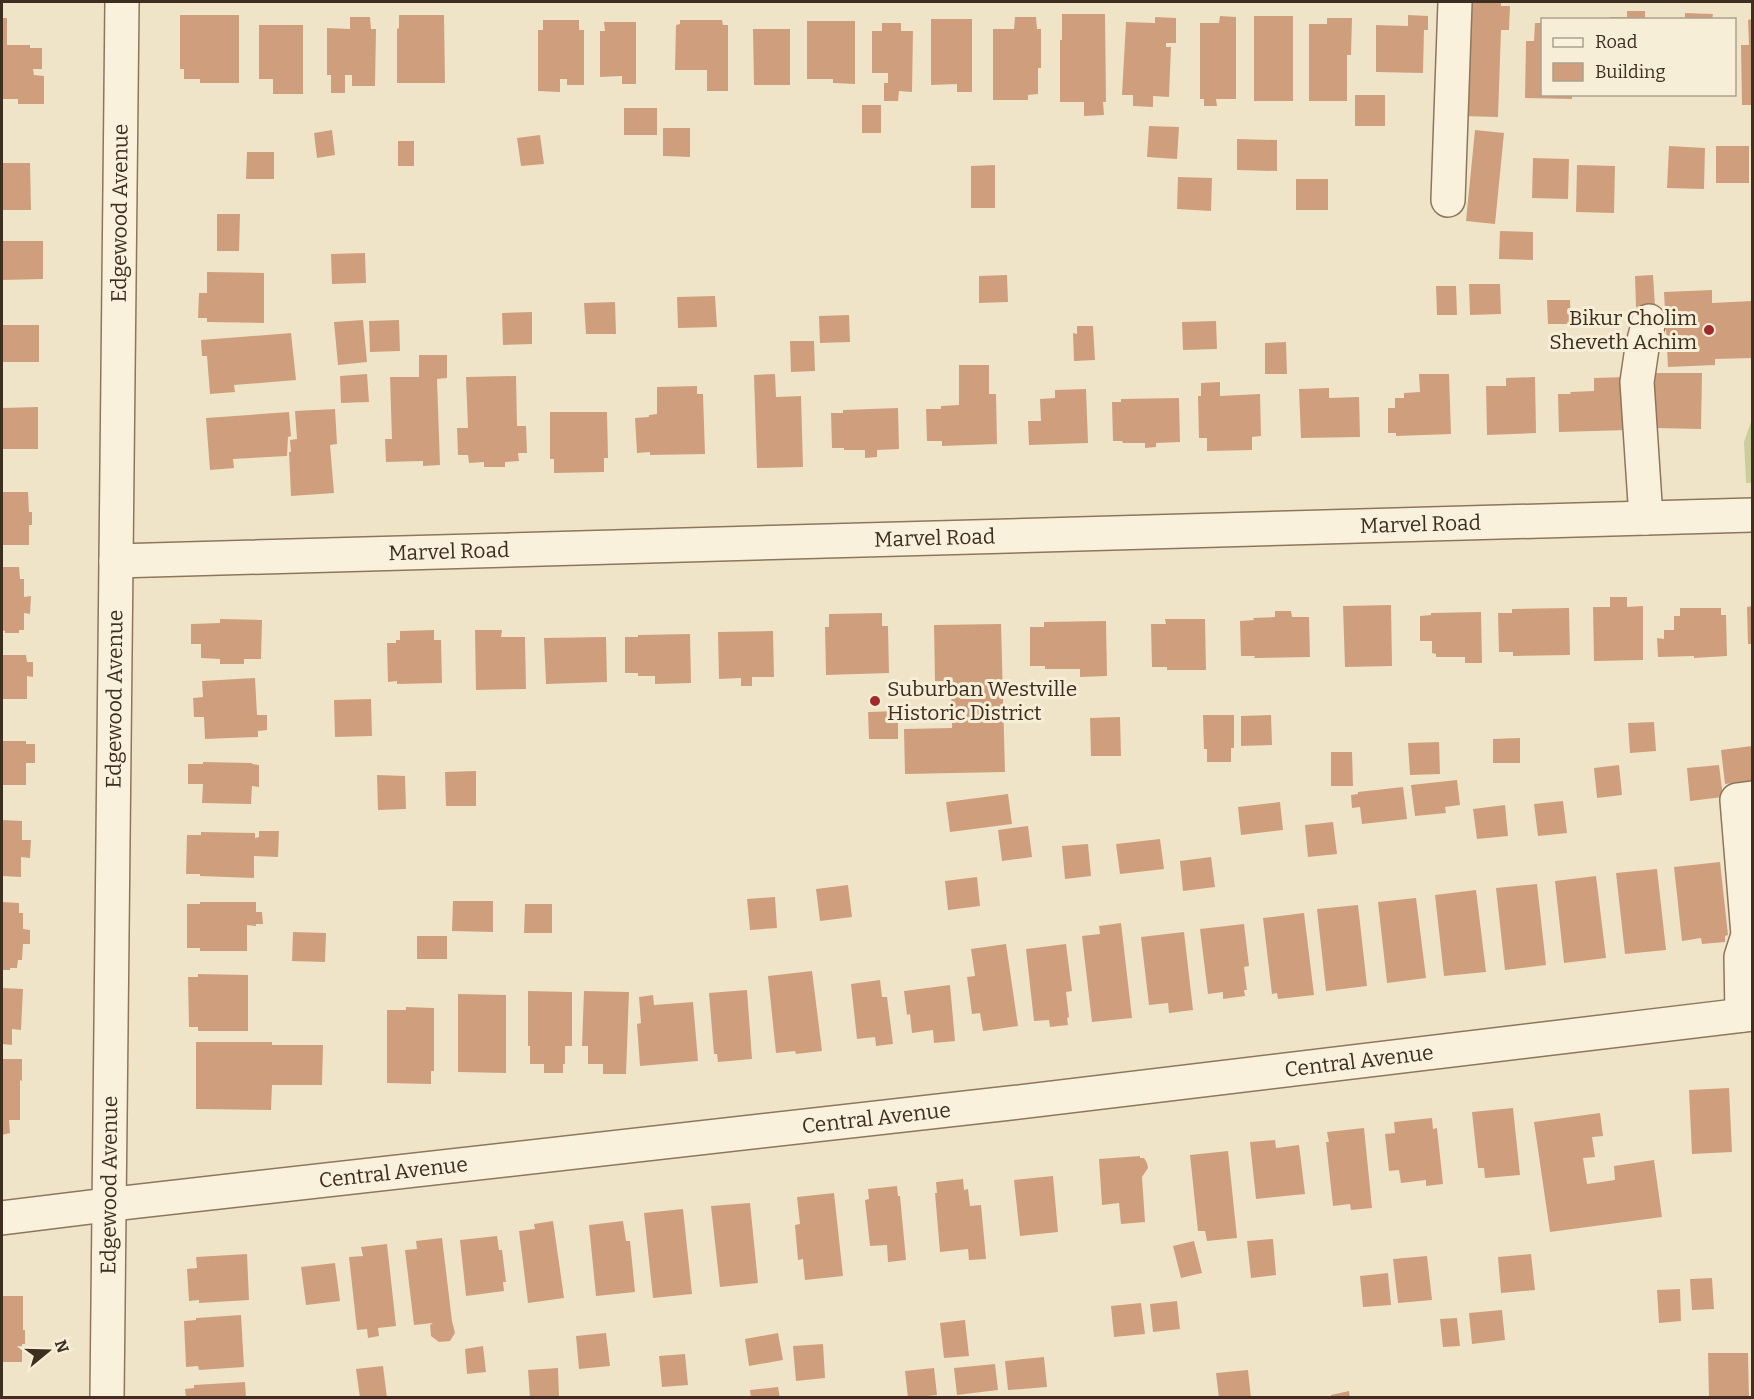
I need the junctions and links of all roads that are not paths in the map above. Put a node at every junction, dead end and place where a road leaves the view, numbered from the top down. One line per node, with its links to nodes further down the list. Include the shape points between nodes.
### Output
1 (122, 2): 7 (street, Edgewood Avenue)
2 (1455, 2): 3 (street)
3 (1448, 200)
4 (1649, 321): 6 (street, via 1637,382)
5 (1752, 515): 6 (street, Marvel Road)
6 (1646, 518): 7 (street, Marvel Road)
7 (116, 561): 10 (street, Edgewood Avenue)
8 (1752, 798): 9 (street, via 1737,800 1748,934 1741,957)
9 (1747, 1014): 10 (street, Central Avenue, via 1010,1104)
10 (109, 1204): 11 (street, Central Avenue); 12 (street, Edgewood Avenue)
11 (2, 1218)
12 (106, 1398)

